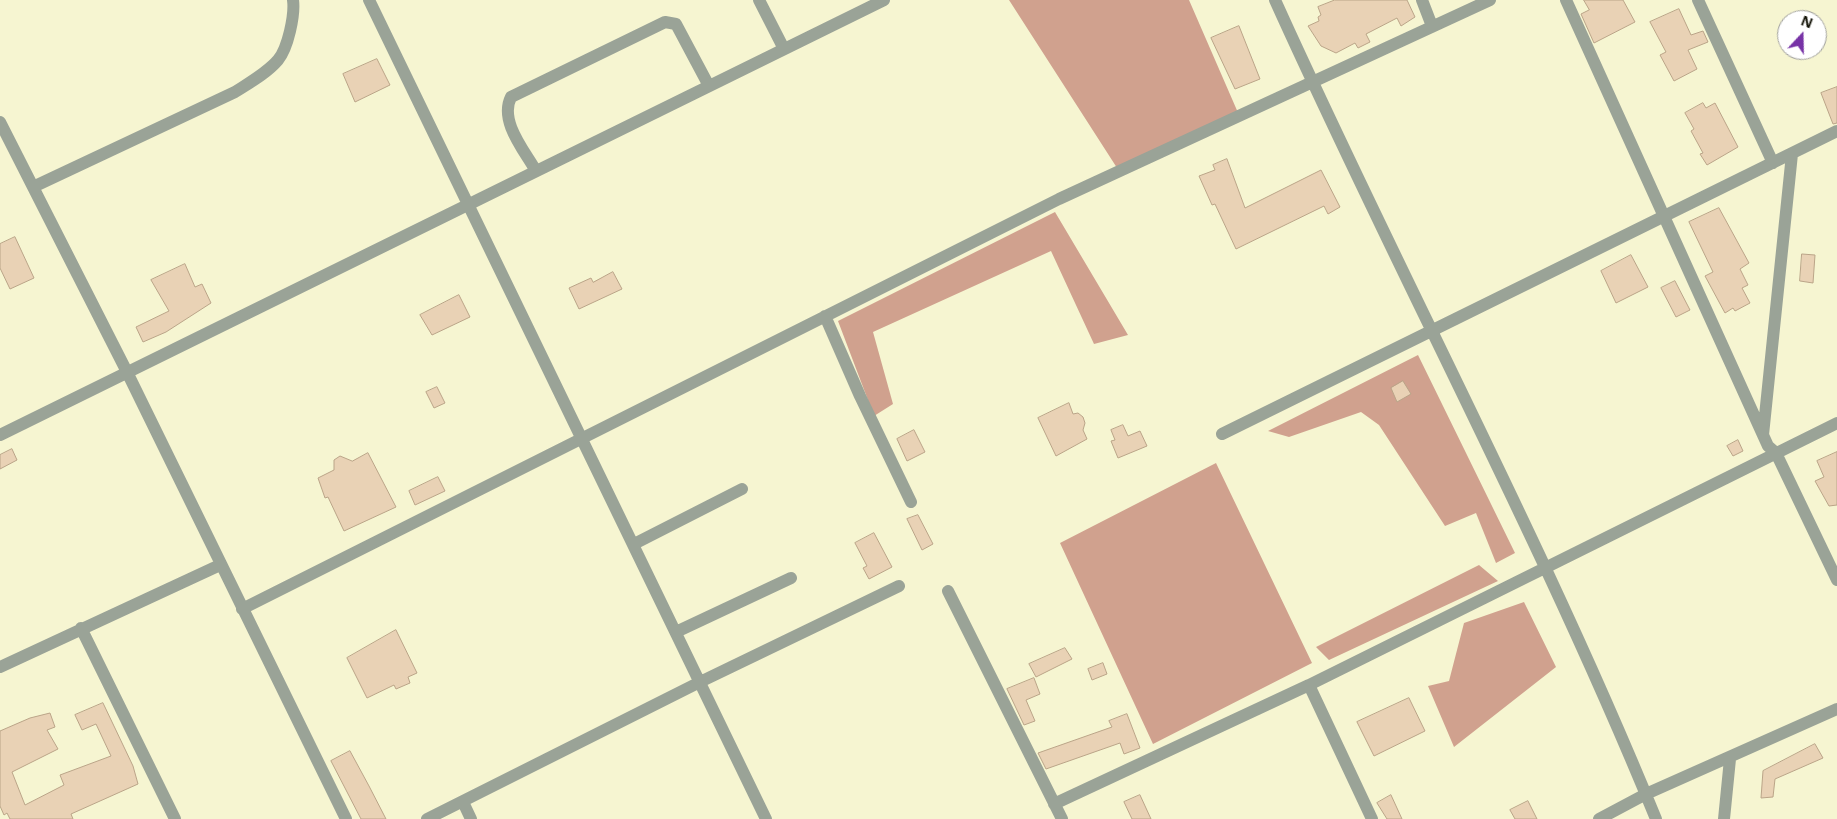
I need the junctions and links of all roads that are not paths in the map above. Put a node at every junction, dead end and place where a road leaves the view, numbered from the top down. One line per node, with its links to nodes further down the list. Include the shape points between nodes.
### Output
1 (293, 0): 19 (street, via 290,31 280,59 256,79)
2 (370, 0): 20 (street)
3 (759, 0): 11 (street)
4 (884, 0): 11 (street)
5 (1275, 0): 12 (street)
6 (1422, 0): 10 (street)
7 (1490, 0): 10 (street)
8 (1566, 0): 21 (street)
9 (1698, 0): 17 (street)
10 (1432, 26): 12 (street)
11 (784, 49): 13 (street)
12 (1312, 83): 22 (street, via 1059,199); 23 (street)
13 (709, 86): 18 (street); 18 (street, via 676,24 665,22 511,97 507,106 508,121)
14 (0, 122): 19 (street)
15 (1837, 132): 16 (street)
16 (1792, 154): 17 (street); 28 (street)
17 (1773, 163): 21 (street)
18 (536, 171): 20 (street)
19 (33, 187): 24 (street)
20 (470, 204): 24 (street); 29 (street)
21 (1664, 216): 23 (street); 28 (street)
22 (825, 316): 29 (street); 32 (street)
23 (1430, 332): 26 (street); 35 (street)
24 (127, 372): 27 (street); 34 (street)
25 (1837, 423): 30 (street)
26 (1222, 434)
27 (0, 435)
28 (1763, 435): 30 (street)
29 (582, 436): 33 (street); 40 (street)
30 (1776, 453): 35 (street); 37 (street)
31 (742, 489): 33 (street)
32 (911, 502)
33 (634, 544): 42 (street)
34 (220, 565): 40 (street); 41 (street)
35 (1547, 569): 45 (street); 48 (street)
36 (791, 578): 42 (street)
37 (1837, 580)
38 (899, 586): 44 (street)
39 (948, 591): 50 (street)
40 (242, 609): 52 (street)
41 (81, 628): 43 (street); 51 (street)
42 (676, 632): 44 (street)
43 (0, 667)
44 (700, 682): 49 (street); 55 (street)
45 (1310, 685): 50 (street); 57 (street)
46 (1837, 709): 47 (street)
47 (1730, 759): 48 (street); 60 (street)
48 (1646, 794): 58 (street); 59 (street)
49 (463, 802): 53 (street); 54 (street)
50 (1054, 804): 56 (street)
51 (175, 819)
52 (346, 819)
53 (427, 819)
54 (471, 819)
55 (766, 819)
56 (1062, 819)
57 (1372, 819)
58 (1599, 819)
59 (1656, 819)
60 (1724, 819)

